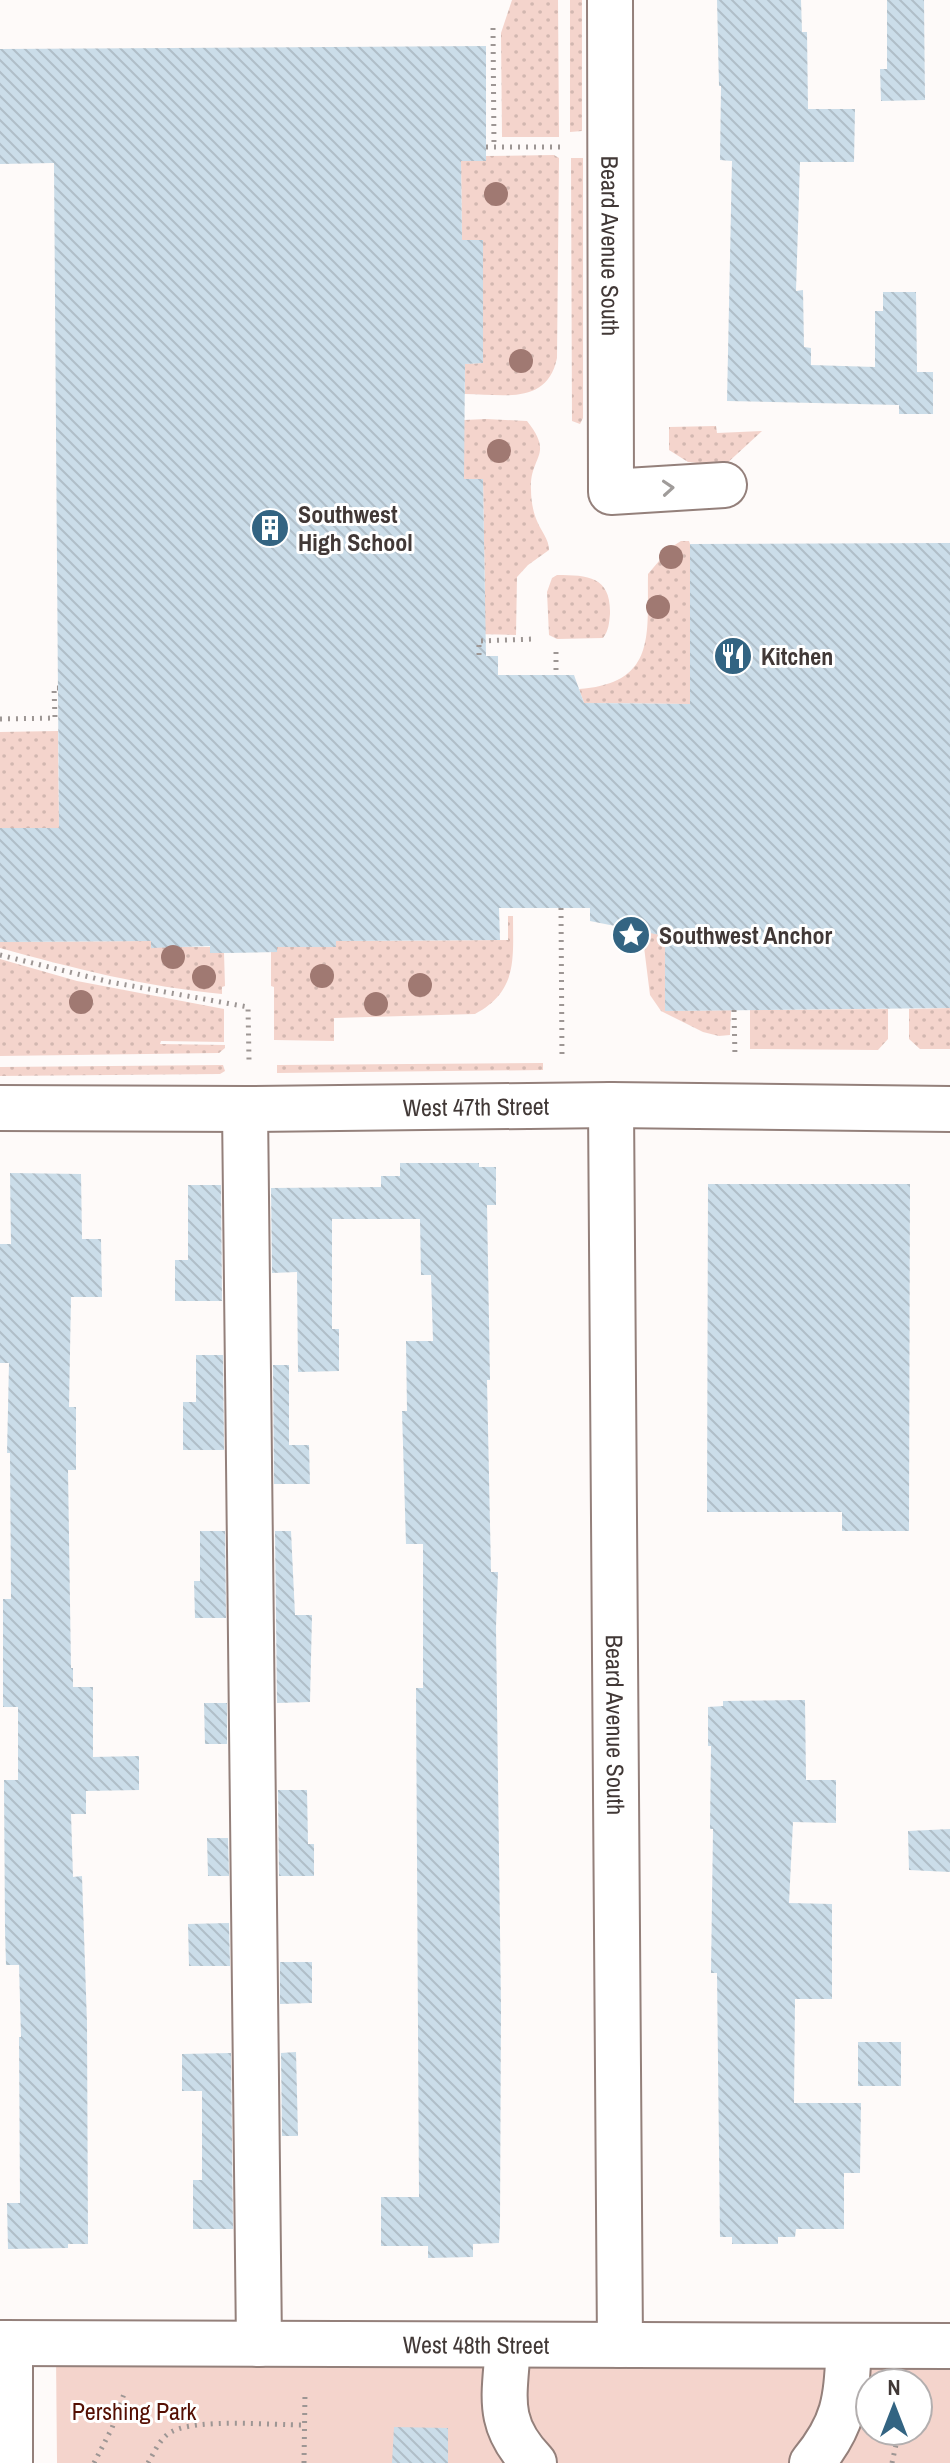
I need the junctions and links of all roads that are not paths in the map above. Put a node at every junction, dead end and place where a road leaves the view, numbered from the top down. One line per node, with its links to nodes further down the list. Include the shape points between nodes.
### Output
1 (610, 0): 2 (street, Beard Avenue South, one-way to 2, via 611,492)
2 (724, 485)
3 (611, 1105): 5 (street, West 47th Street); 6 (street, West 47th Street); 10 (street, Beard Avenue South)
4 (0, 1108): 5 (street, West 47th Street)
5 (245, 1109): 8 (street)
6 (950, 1109)
7 (5, 2343): 8 (street, West 48th Street); 13 (street)
8 (259, 2344): 9 (street, West 48th Street)
9 (508, 2345): 10 (street, West 48th Street); 14 (street, via 504,2414 512,2435)
10 (620, 2345): 12 (street, West 48th Street)
11 (950, 2346): 12 (street, West 48th Street)
12 (849, 2347): 15 (street, via 839,2423)
13 (10, 2463)
14 (534, 2463)
15 (812, 2463)

